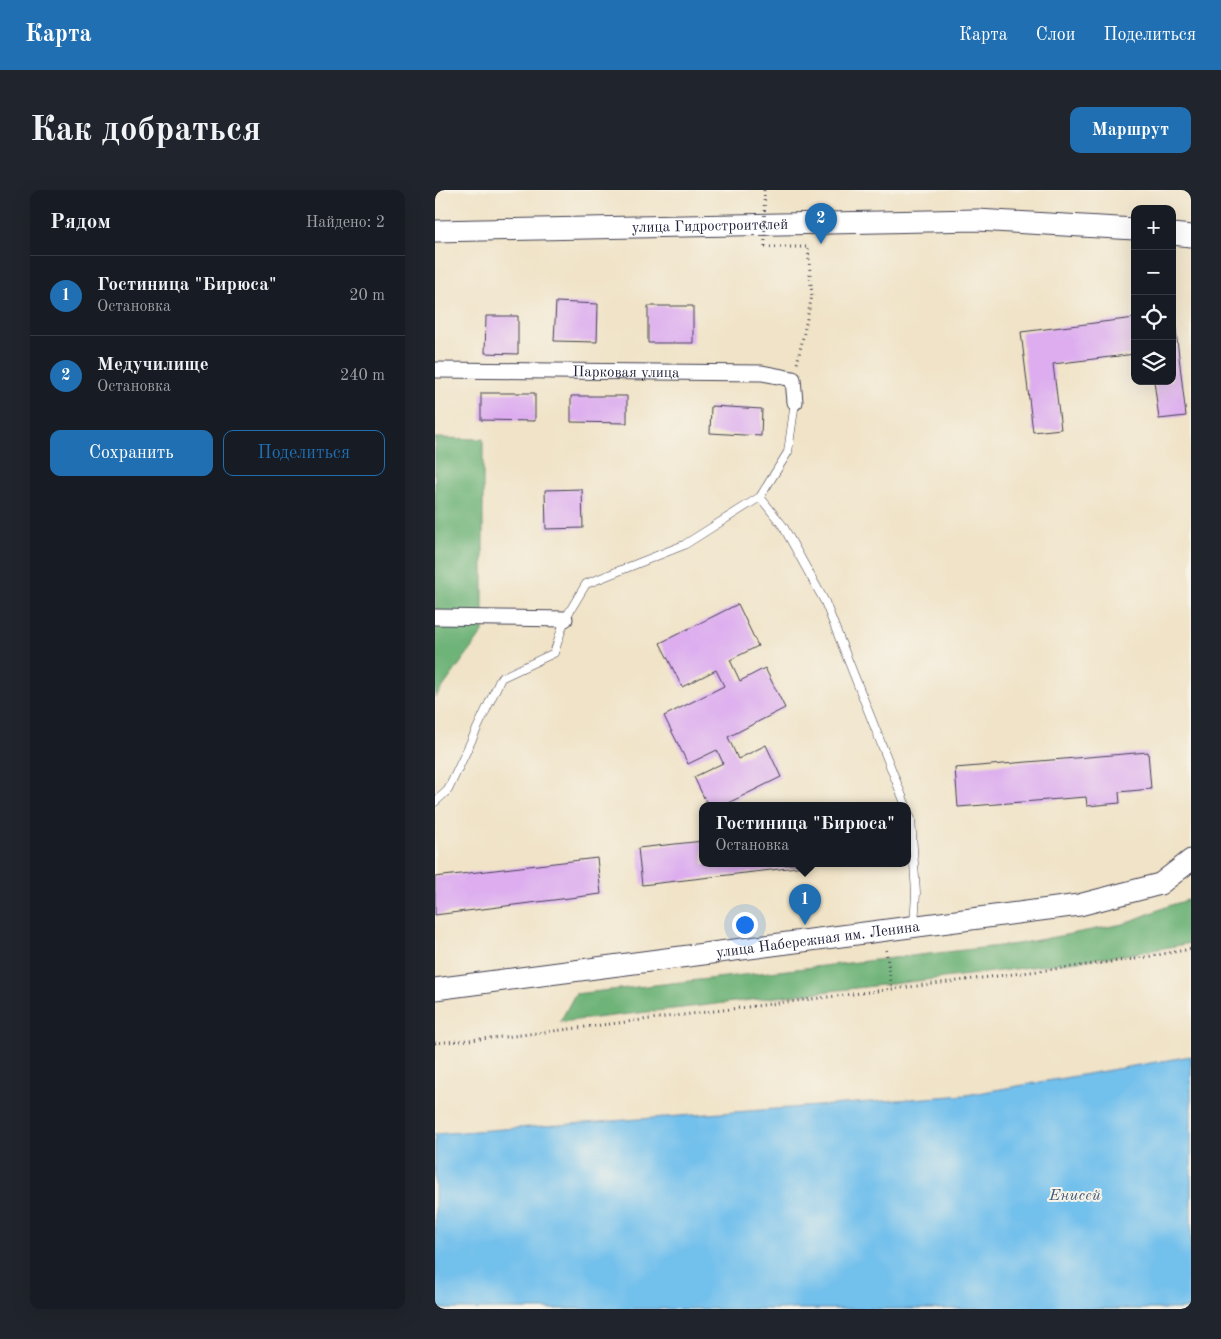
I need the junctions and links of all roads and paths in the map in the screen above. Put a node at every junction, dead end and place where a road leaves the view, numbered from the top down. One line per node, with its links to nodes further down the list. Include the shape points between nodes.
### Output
1 (764, 190): 7 (path, bridge, via 765,247 808,247 812,296)
2 (1131, 229): 3 (street, улица Гидростроителей, via 977,220)
3 (435, 231)
4 (1176, 234): 5 (street)
5 (1191, 236)
6 (435, 370): 7 (street, Парковая улица, via 762,373)
7 (793, 379): 8 (street)
8 (795, 402): 9 (lane, via 788,452)
9 (760, 498): 11 (lane, via 684,545 586,584); 13 (lane, via 783,526 825,602)
10 (435, 617): 11 (street)
11 (565, 619): 12 (lane, via 554,653 501,678 448,790)
12 (435, 802)
13 (903, 802)
14 (911, 819): 16 (lane, via 916,893)
15 (1191, 860): 16 (street, улица Набережная им. Ленина, via 1160,884 1079,905)
16 (913, 927): 17 (street, улица Набережная им. Ленина)
17 (883, 931): 19 (street, улица Набережная им. Ленина); 20 (path)
18 (1191, 949): 20 (path)
19 (435, 989)
20 (892, 989): 21 (path)
21 (435, 1043)

